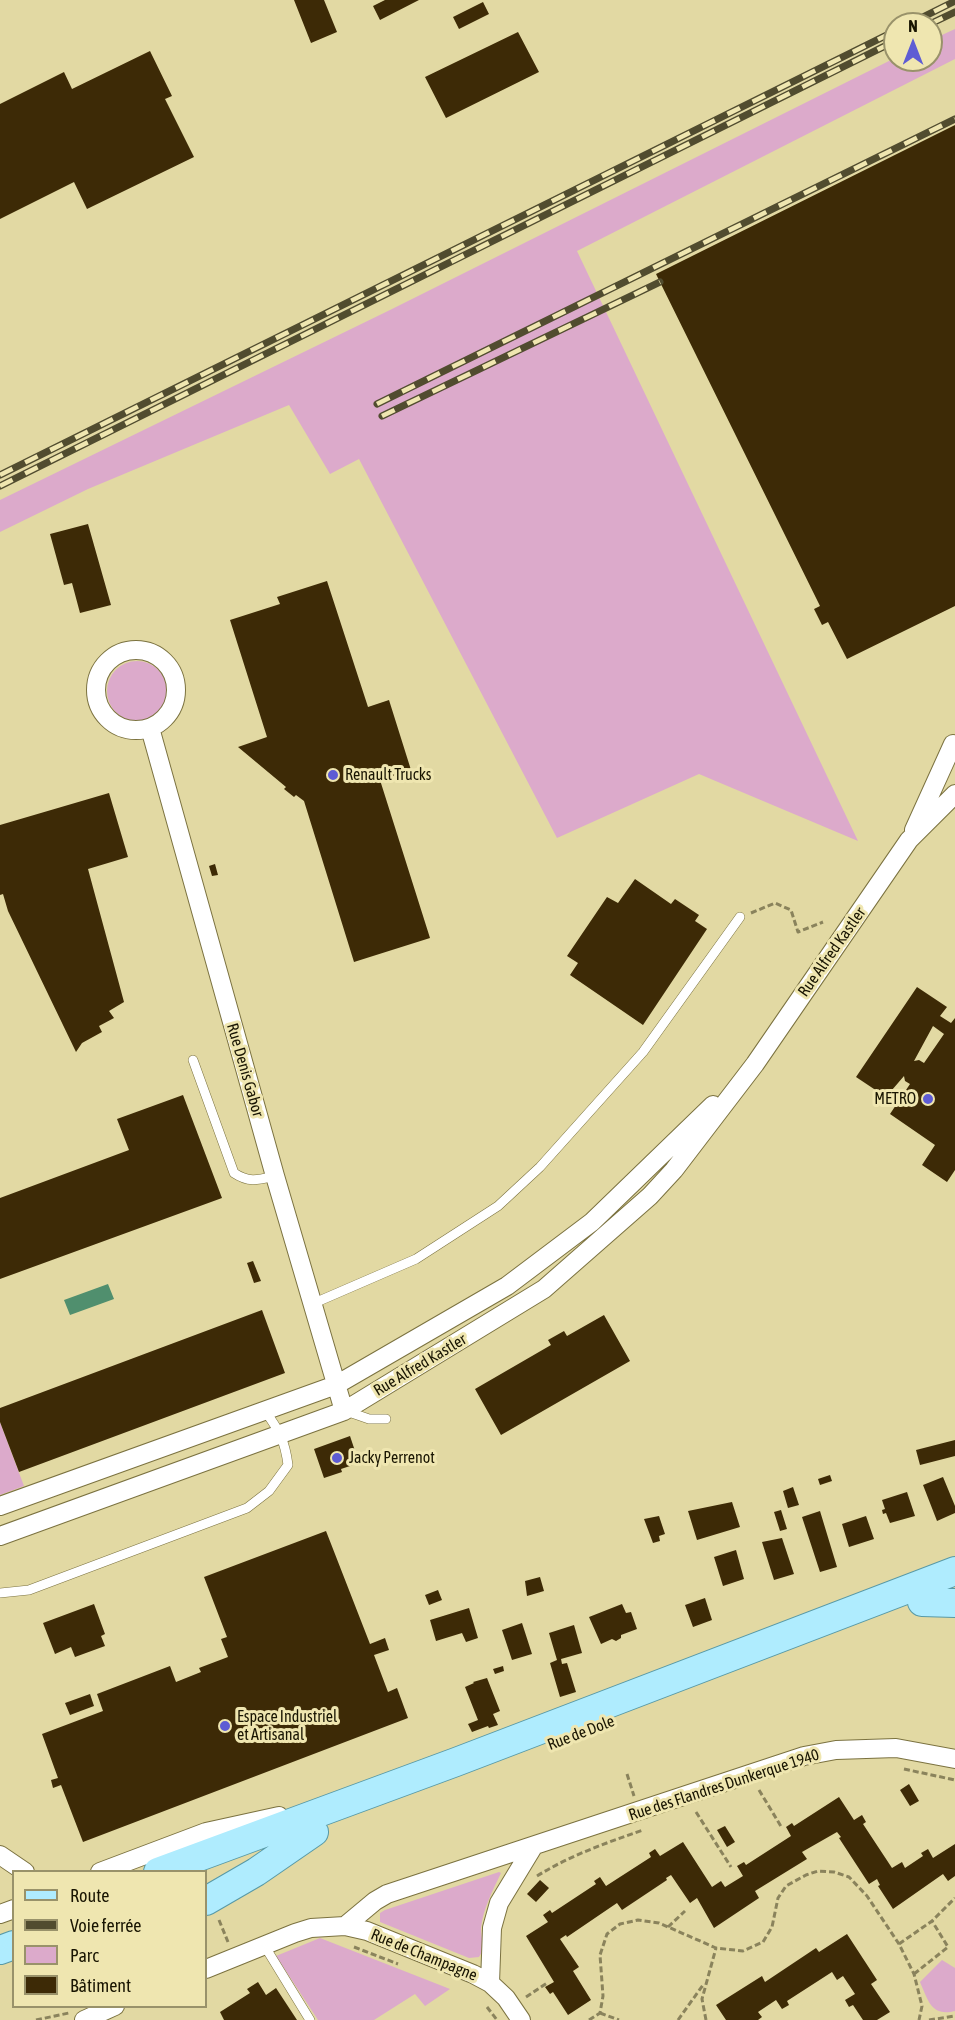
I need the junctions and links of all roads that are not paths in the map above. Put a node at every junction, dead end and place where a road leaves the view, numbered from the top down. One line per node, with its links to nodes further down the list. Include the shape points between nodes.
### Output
1 (150, 728): 1 (street, via 171,710 176,683 163,659 137,649 123,651 101,669 96,682 99,708 116,726 128,730); 8 (street, Rue Denis Gabor)
2 (953, 744): 4 (street, Rue Alfred Kastler)
3 (955, 794): 4 (street, Rue Alfred Kastler)
4 (909, 840): 7 (street, Rue Alfred Kastler)
5 (740, 917): 9 (lane, via 643,1052 540,1167 498,1206 416,1259)
6 (193, 1060): 8 (lane, via 234,1173 244,1180 256,1181)
7 (755, 1064): 10 (street, Rue Alfred Kastler, via 592,1222 507,1286); 12 (street, Rue Alfred Kastler, via 650,1196 544,1289)
8 (275, 1176): 9 (street, Rue Denis Gabor)
9 (312, 1304): 10 (street, Rue Denis Gabor)
10 (336, 1385): 11 (street, Rue Alfred Kastler); 12 (street, Rue Denis Gabor)
11 (265, 1411): 14 (lane); 15 (street, Rue Alfred Kastler)
12 (344, 1411): 13 (lane, via 369,1419); 14 (street, Rue Alfred Kastler)
13 (386, 1419)
14 (281, 1432): 16 (street, Rue Alfred Kastler); 19 (lane, via 288,1466 269,1491 248,1508 29,1590)
15 (0, 1506)
16 (0, 1536)
17 (955, 1571): 23 (main road, Rue de Dole)
18 (955, 1589): 20 (main road, Rue de Dole)
19 (0, 1593)
20 (922, 1602): 21 (main road); 24 (main road, Rue de Dole)
21 (955, 1603)
22 (955, 1759): 25 (street, Rue des Flandres Dunkerque 1940, via 896,1748 836,1750 804,1756)
23 (357, 1798): 28 (street, Rue de Dole, via 206,1832); 29 (main road, Rue de Dole)
24 (314, 1832): 30 (main road, Rue de Dole); 31 (main road, via 256,1872)
25 (533, 1846): 32 (street, Rue des Flandres Dunkerque 1940, via 387,1894); 35 (street, via 499,1903 492,1928)
26 (0, 1855): 27 (street)
27 (23, 1870)
28 (105, 1870)
29 (163, 1870)
30 (207, 1872)
31 (216, 1908)
32 (345, 1926): 33 (street, via 311,1928); 35 (street, Rue de Champagne, via 407,1946)
33 (264, 1945): 34 (street); 38 (lane)
34 (207, 1969)
35 (490, 1983): 39 (street, Rue de Champagne)
36 (111, 2008): 37 (street)
37 (79, 2016)
38 (310, 2020)
39 (521, 2020)

